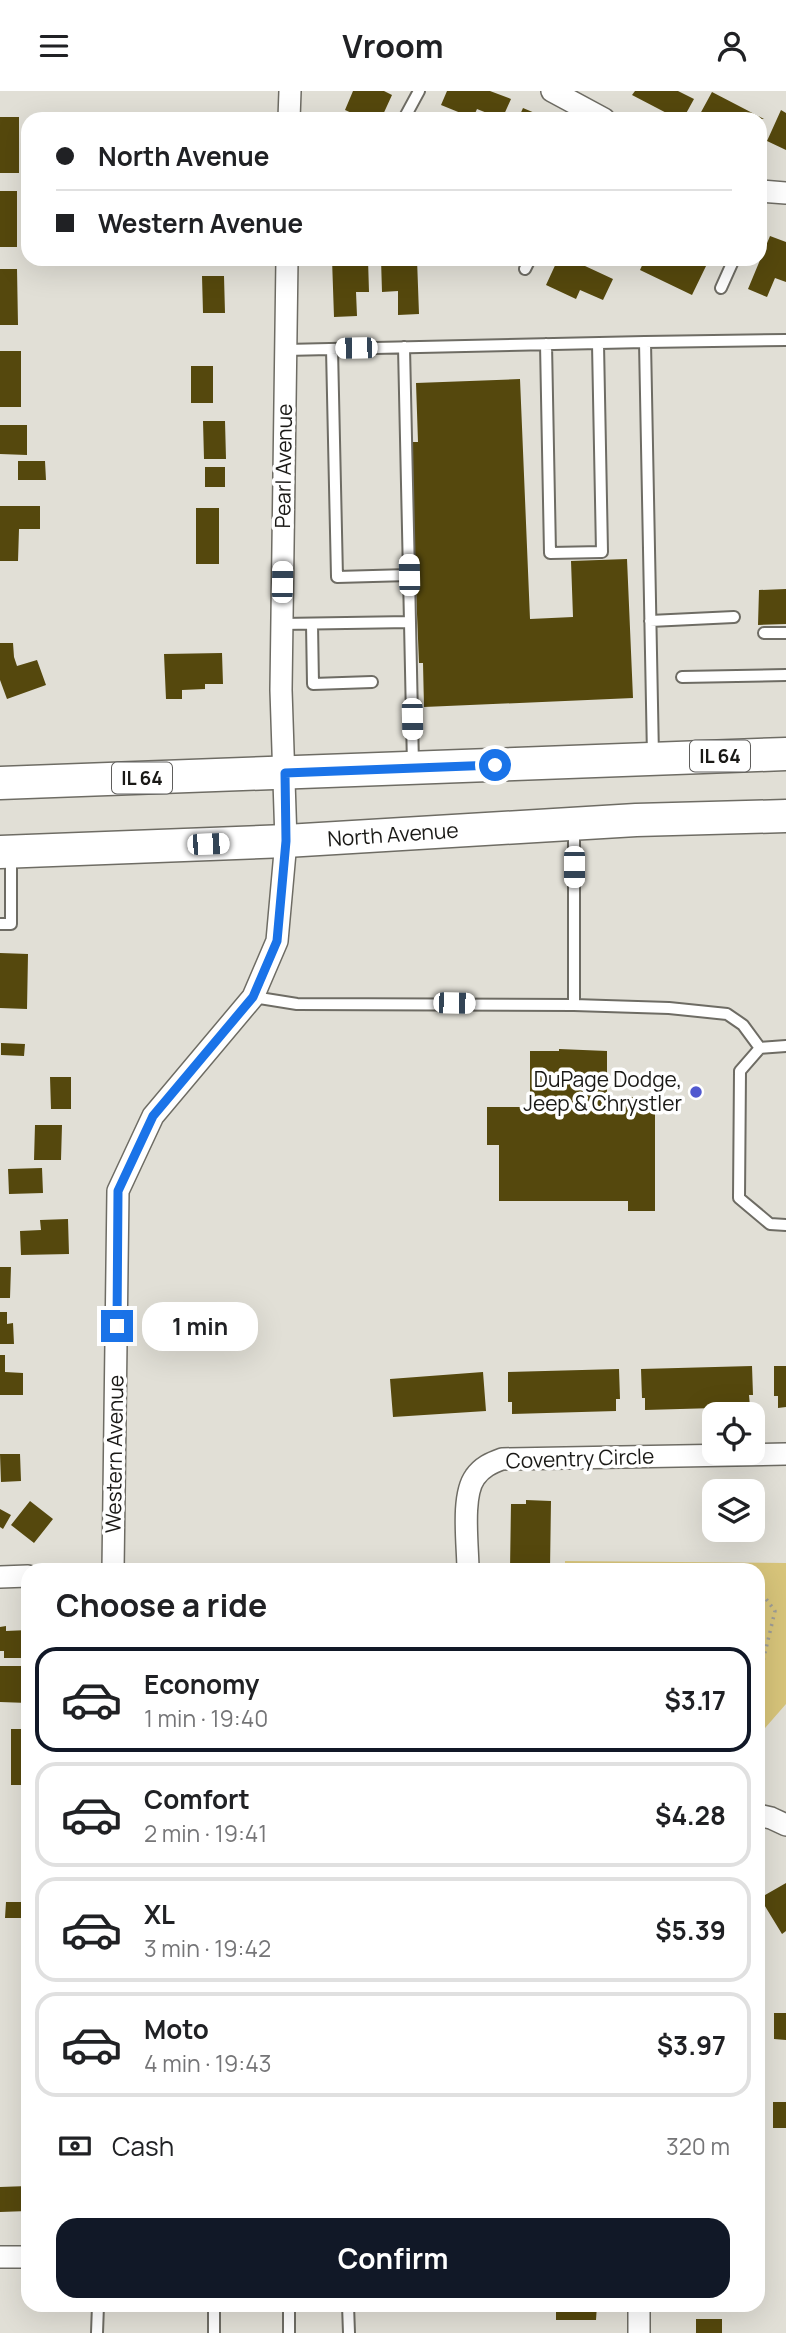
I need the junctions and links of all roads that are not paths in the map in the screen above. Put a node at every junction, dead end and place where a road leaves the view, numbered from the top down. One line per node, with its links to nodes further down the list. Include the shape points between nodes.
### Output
1 (290, 91): 4 (street)
2 (419, 91): 5 (lane)
3 (552, 91): 6 (street)
4 (289, 112)
5 (408, 112)
6 (590, 112)
7 (287, 266): 16 (street, Pearl Avenue)
8 (731, 266): 9 (lane)
9 (721, 288)
10 (786, 340): 11 (lane)
11 (645, 342): 13 (lane); 19 (lane)
12 (546, 344): 13 (lane); 13 (lane, via 550,553 602,552); 14 (lane)
13 (598, 344)
14 (404, 347): 15 (lane); 17 (lane)
15 (332, 349): 16 (lane); 17 (lane, via 337,577)
16 (285, 350): 21 (street, Pearl Avenue)
17 (409, 575): 20 (lane)
18 (734, 617): 19 (lane)
19 (650, 621): 29 (lane)
20 (410, 622): 22 (lane); 30 (lane)
21 (282, 624): 22 (lane); 31 (street, Pearl Avenue)
22 (312, 624): 27 (lane, via 313,684)
23 (764, 633): 24 (lane)
24 (786, 633)
25 (786, 675): 26 (lane)
26 (682, 677)
27 (372, 682)
28 (786, 754): 29 (main road, IL 64)
29 (653, 759): 30 (main road, IL 64)
30 (413, 768): 31 (main road, IL 64)
31 (285, 773): 32 (main road, IL 64); 35 (street, Pearl Avenue)
32 (0, 783)
33 (786, 816): 34 (main road, North Avenue)
34 (574, 824): 35 (main road, North Avenue); 39 (lane)
35 (286, 841): 36 (main road, North Avenue); 38 (street, Western Avenue, via 277,941)
36 (6, 851): 37 (lane, via 11,924)
37 (0, 924)
38 (253, 997): 39 (lane, via 297,1004); 44 (street, Western Avenue, via 153,1116 118,1191)
39 (574, 1005): 41 (lane, via 727,1014 743,1025)
40 (786, 1047): 41 (lane)
41 (760, 1048): 42 (lane, via 740,1071 739,1198 770,1224)
42 (786, 1225)
43 (786, 1454): 45 (street, Coventry Circle, via 502,1459 474,1478 468,1496)
44 (114, 1563)
45 (468, 1563)
46 (21, 1576): 47 (street)
47 (0, 1577)
48 (765, 1817): 49 (street)
49 (786, 1825)
50 (0, 2257): 51 (street)
51 (21, 2257)
52 (98, 2312): 57 (lane)
53 (214, 2312): 58 (lane)
54 (289, 2312): 59 (lane)
55 (348, 2312): 60 (lane)
56 (639, 2312): 61 (street)
57 (97, 2333)
58 (214, 2333)
59 (289, 2333)
60 (349, 2333)
61 (639, 2333)

